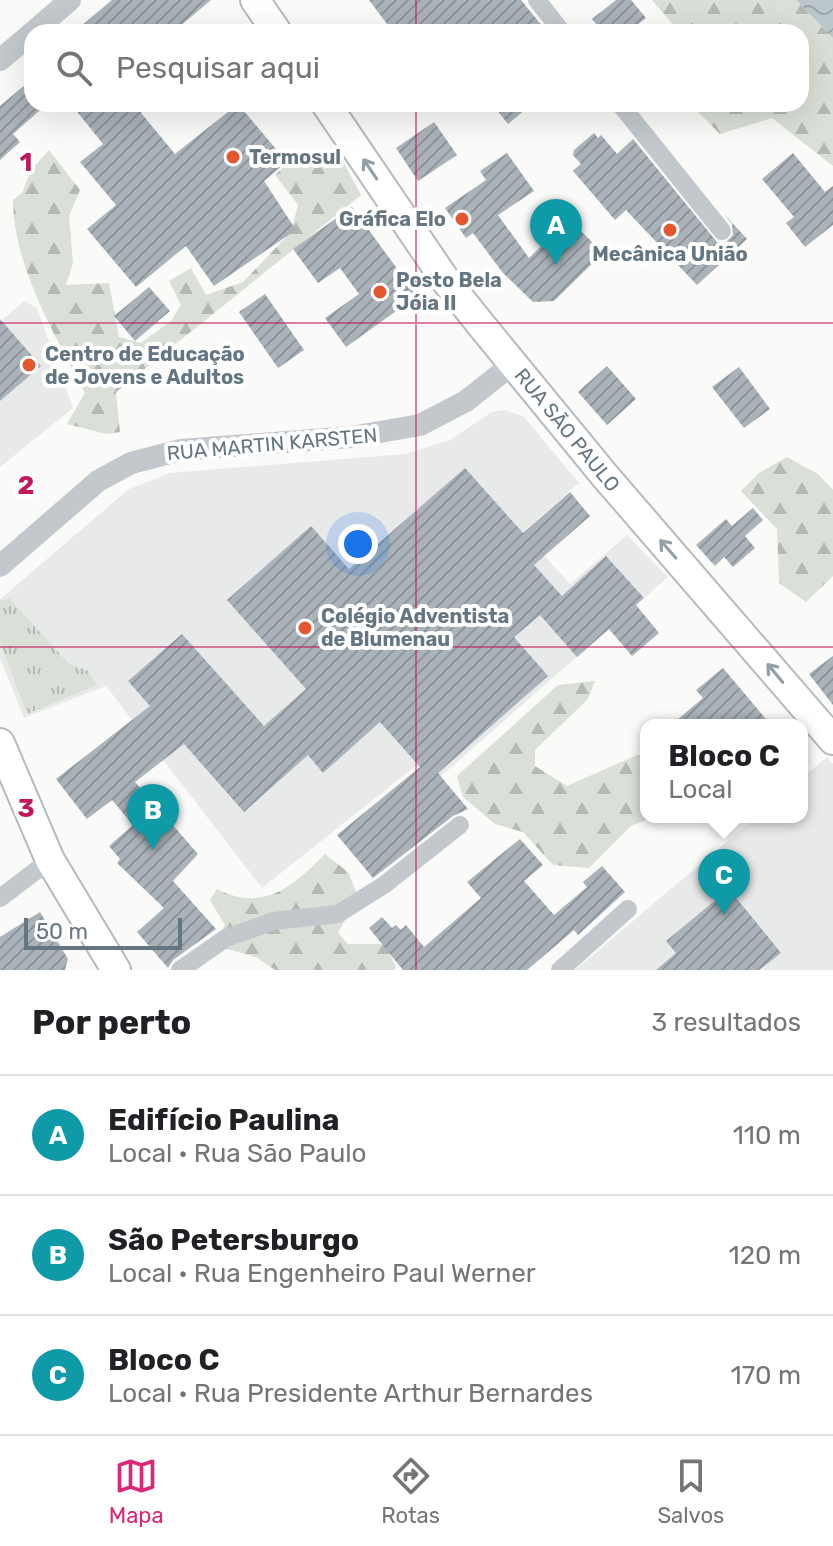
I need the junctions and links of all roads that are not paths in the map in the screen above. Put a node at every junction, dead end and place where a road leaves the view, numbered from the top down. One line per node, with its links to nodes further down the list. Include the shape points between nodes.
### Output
1 (70, 0): 4 (street)
2 (255, 0): 5 (main road)
3 (537, 0): 6 (street)
4 (42, 24)
5 (272, 24)
6 (556, 24)
7 (24, 39): 8 (street)
8 (0, 60)
9 (331, 112): 12 (main road, RUA SÃO PAULO, one-way to 9, via 446,281)
10 (626, 112): 11 (street)
11 (722, 231)
12 (513, 364): 13 (street, RUA MARTIN KARSTEN, via 466,401 420,425 351,437 181,450 131,463 98,481); 14 (main road, RUA SÃO PAULO, one-way to 12)
13 (0, 566)
14 (830, 739)
15 (0, 743): 17 (main road)
16 (460, 825): 21 (street, via 338,914 274,921 226,938)
17 (50, 860): 18 (street); 20 (main road)
18 (0, 898)
19 (628, 909): 22 (street)
20 (116, 970)
21 (180, 970)
22 (560, 970)

